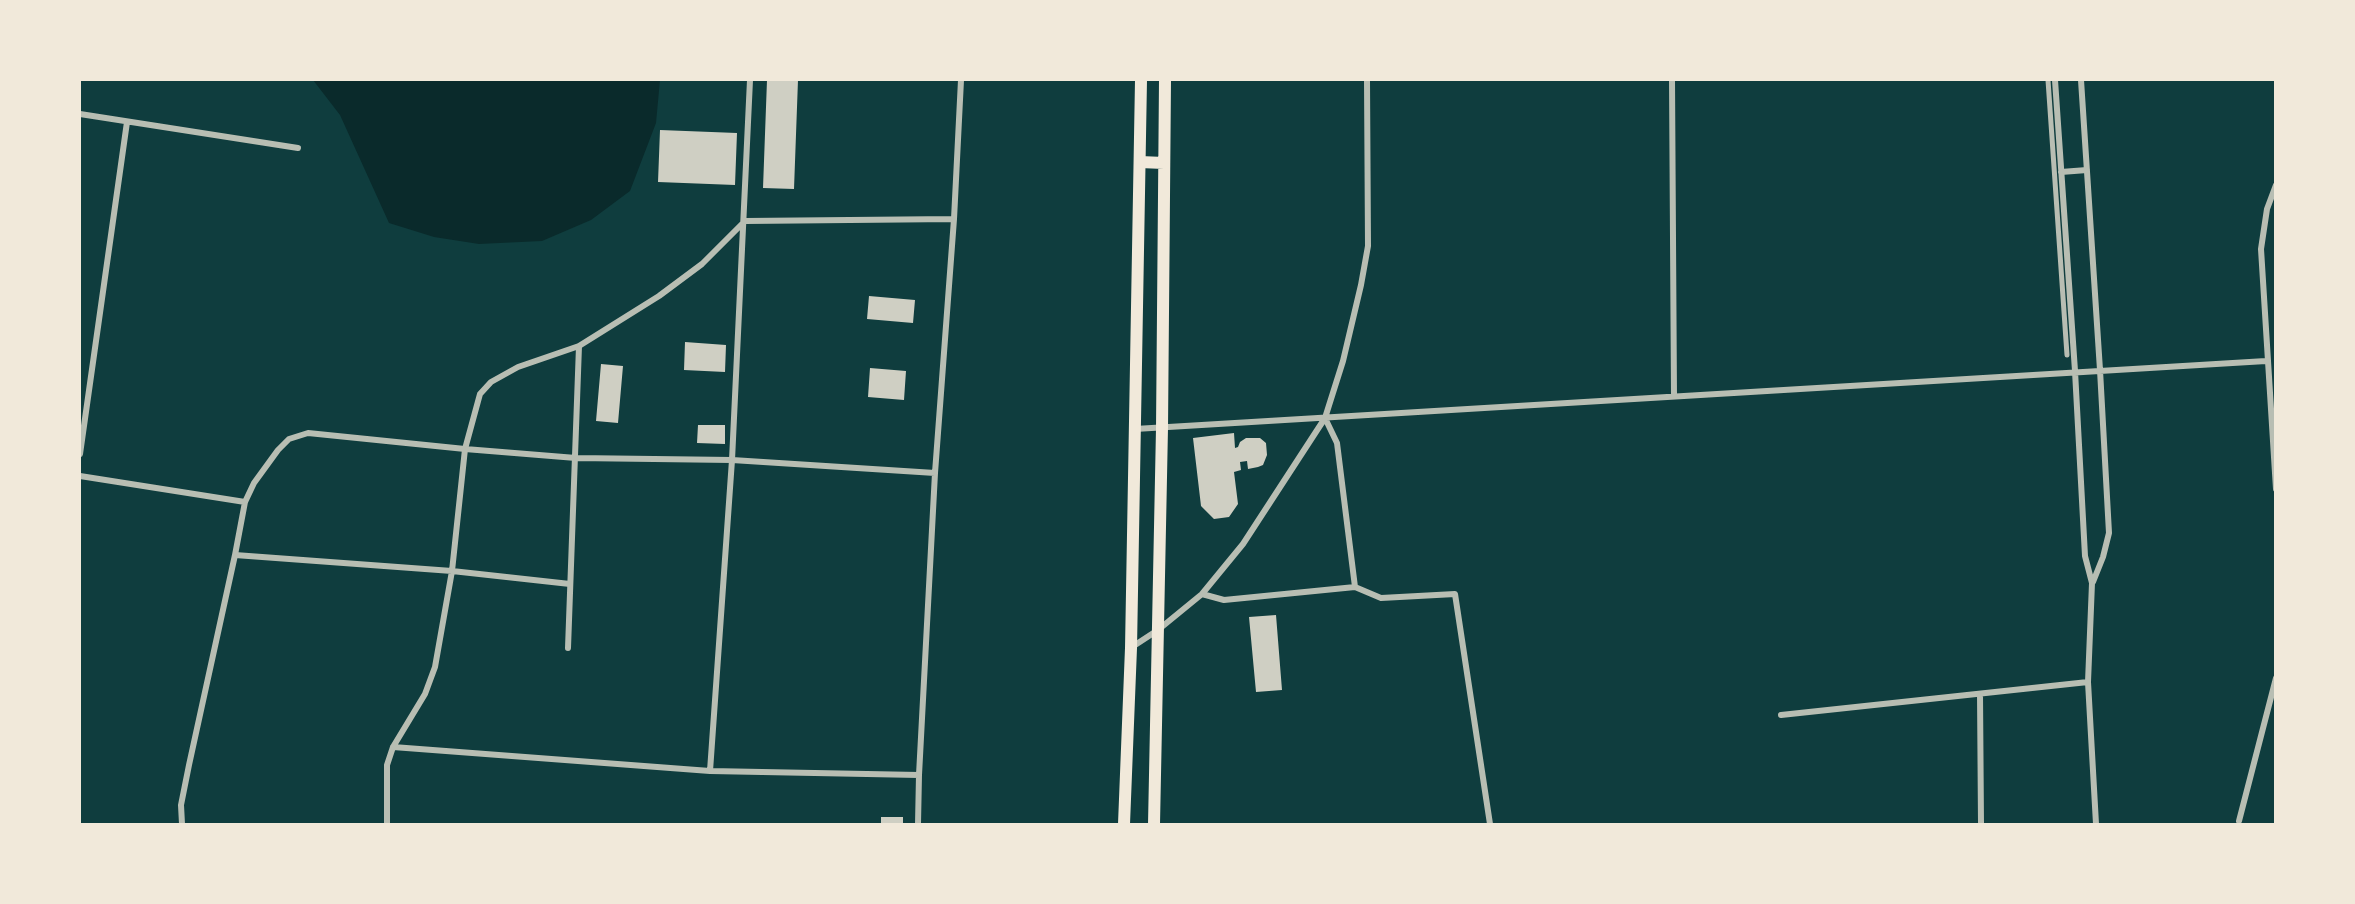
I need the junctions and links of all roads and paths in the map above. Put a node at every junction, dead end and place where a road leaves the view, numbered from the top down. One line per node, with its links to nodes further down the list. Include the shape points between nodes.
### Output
1 (750, 80): 19 (street)
2 (961, 80): 18 (street)
3 (1141, 80): 13 (main road)
4 (1165, 80): 14 (main road)
5 (1367, 80): 26 (street, via 1368,246 1343,361)
6 (1672, 80): 25 (street)
7 (2048, 80): 21 (street)
8 (2055, 80): 16 (street)
9 (2081, 80): 15 (street)
10 (80, 114): 11 (street)
11 (127, 122): 12 (street); 30 (street)
12 (298, 148)
13 (1140, 162): 14 (main road); 28 (main road)
14 (1164, 164): 27 (main road)
15 (2087, 170): 16 (street); 23 (street)
16 (2061, 172): 24 (street)
17 (2276, 185): 22 (street, via 2267,209 2261,249)
18 (954, 219): 19 (street); 33 (street)
19 (745, 221): 20 (street, via 702,264); 32 (street)
20 (579, 346): 29 (street, via 518,367 491,382 480,394); 31 (street)
21 (2067, 355)
22 (2266, 361): 23 (street); 35 (street)
23 (2100, 370): 24 (street); 39 (street, via 2109,533)
24 (2075, 371): 25 (street); 39 (street, via 2085,556)
25 (1674, 396): 26 (street)
26 (1325, 418): 27 (street); 41 (street, via 1337,443); 42 (street, via 1243,544)
27 (1162, 428): 28 (street); 43 (main road)
28 (1136, 429): 45 (main road)
29 (465, 449): 31 (street); 36 (street, via 303,434 289,439 278,450); 38 (street)
30 (80, 454)
31 (576, 458): 32 (street); 40 (street)
32 (732, 460): 33 (street); 51 (street)
33 (935, 473): 52 (street)
34 (80, 476): 36 (street)
35 (2276, 489)
36 (245, 502): 37 (street)
37 (235, 555): 38 (street); 54 (street, via 189,765)
38 (452, 571): 40 (street); 50 (street, via 435,667 425,694)
39 (2092, 583): 47 (street)
40 (570, 584): 44 (street)
41 (1355, 587): 42 (street, via 1224,600); 59 (street, via 1381,598 1455,594)
42 (1202, 594): 43 (street)
43 (1158, 630): 45 (street); 58 (main road)
44 (568, 648)
45 (1131, 648): 57 (main road)
46 (2276, 678): 53 (street)
47 (2088, 682): 48 (street); 61 (street)
48 (1980, 694): 49 (street); 60 (street)
49 (1781, 715)
50 (393, 747): 51 (street); 55 (street, via 387,765)
51 (710, 771): 52 (street)
52 (919, 775): 56 (street)
53 (2240, 821)
54 (182, 825)
55 (387, 825)
56 (918, 825)
57 (1124, 825)
58 (1154, 825)
59 (1490, 825)
60 (1981, 825)
61 (2096, 825)

